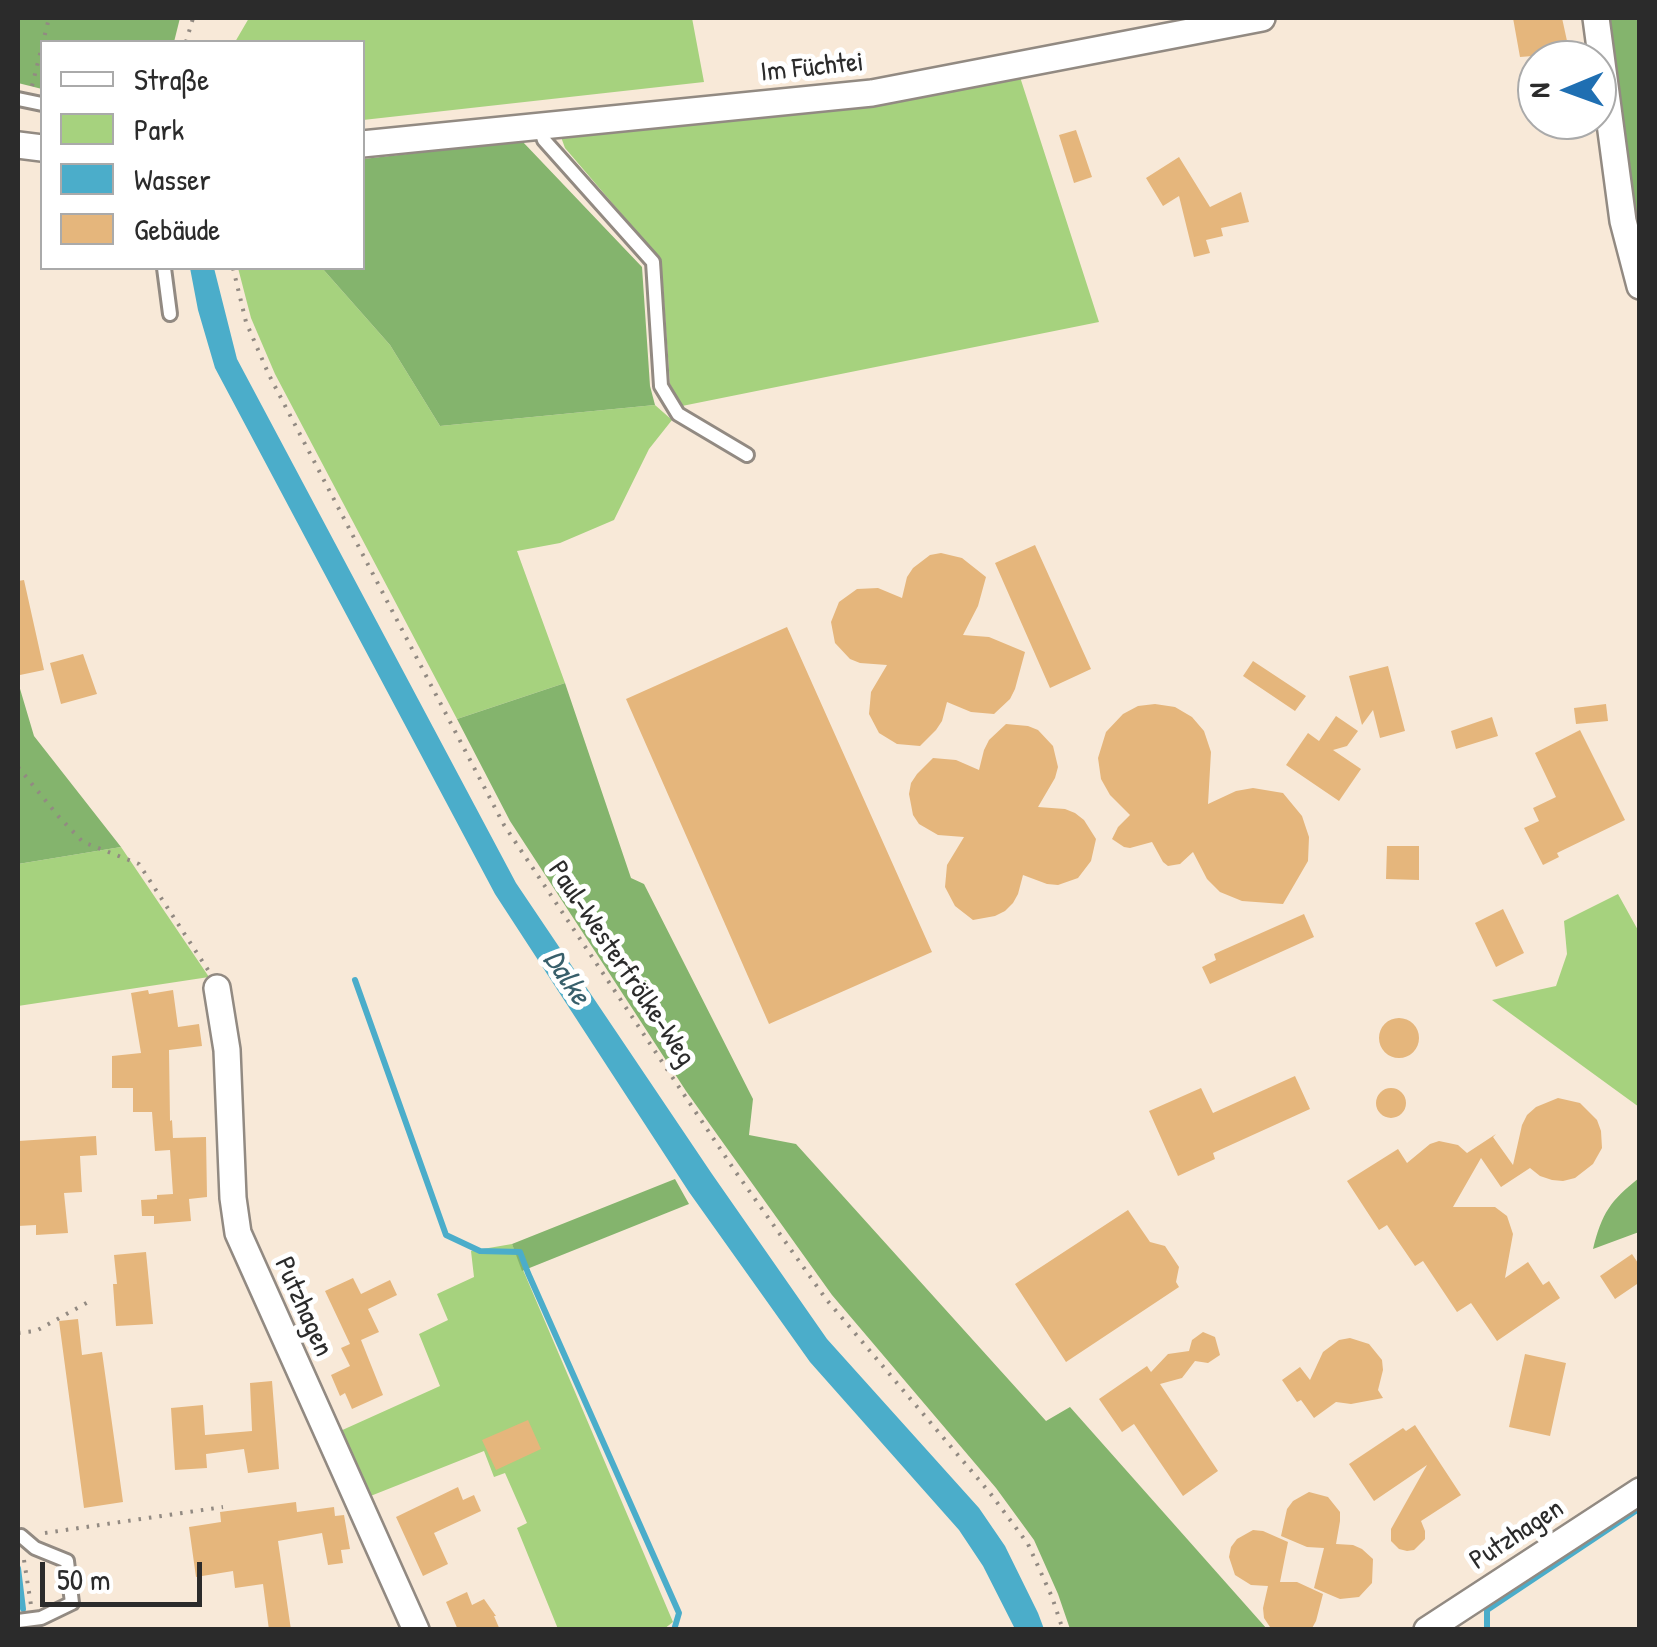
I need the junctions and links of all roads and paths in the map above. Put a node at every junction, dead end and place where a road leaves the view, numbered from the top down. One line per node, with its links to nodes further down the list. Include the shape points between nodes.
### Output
1 (1262, 18): 5 (street, Im Füchtei, via 872,93)
2 (1596, 18): 9 (street, via 1623,221)
3 (40, 46): 4 (path)
4 (23, 100)
5 (539, 125): 6 (street, Im Füchtei); 11 (lane, via 544,140 653,262 661,386 678,414)
6 (365, 144)
7 (164, 270): 10 (lane)
8 (233, 270): 22 (path, Paul-Westerfrölke-Weg, via 269,375 504,825 826,1299 1028,1544)
9 (1640, 286)
10 (170, 314)
11 (747, 455)
12 (18, 767): 13 (path, via 83,842 139,864)
13 (217, 988): 21 (street, Putzhagen, via 238,1233)
14 (90, 1301): 15 (path, via 36,1332)
15 (18, 1333)
16 (1640, 1490): 23 (street, Putzhagen)
17 (223, 1507): 18 (path)
18 (19, 1537): 19 (path); 19 (lane, via 67,1561 72,1603)
19 (32, 1620): 20 (lane)
20 (18, 1622)
21 (416, 1630)
22 (1063, 1630)
23 (1426, 1630)

